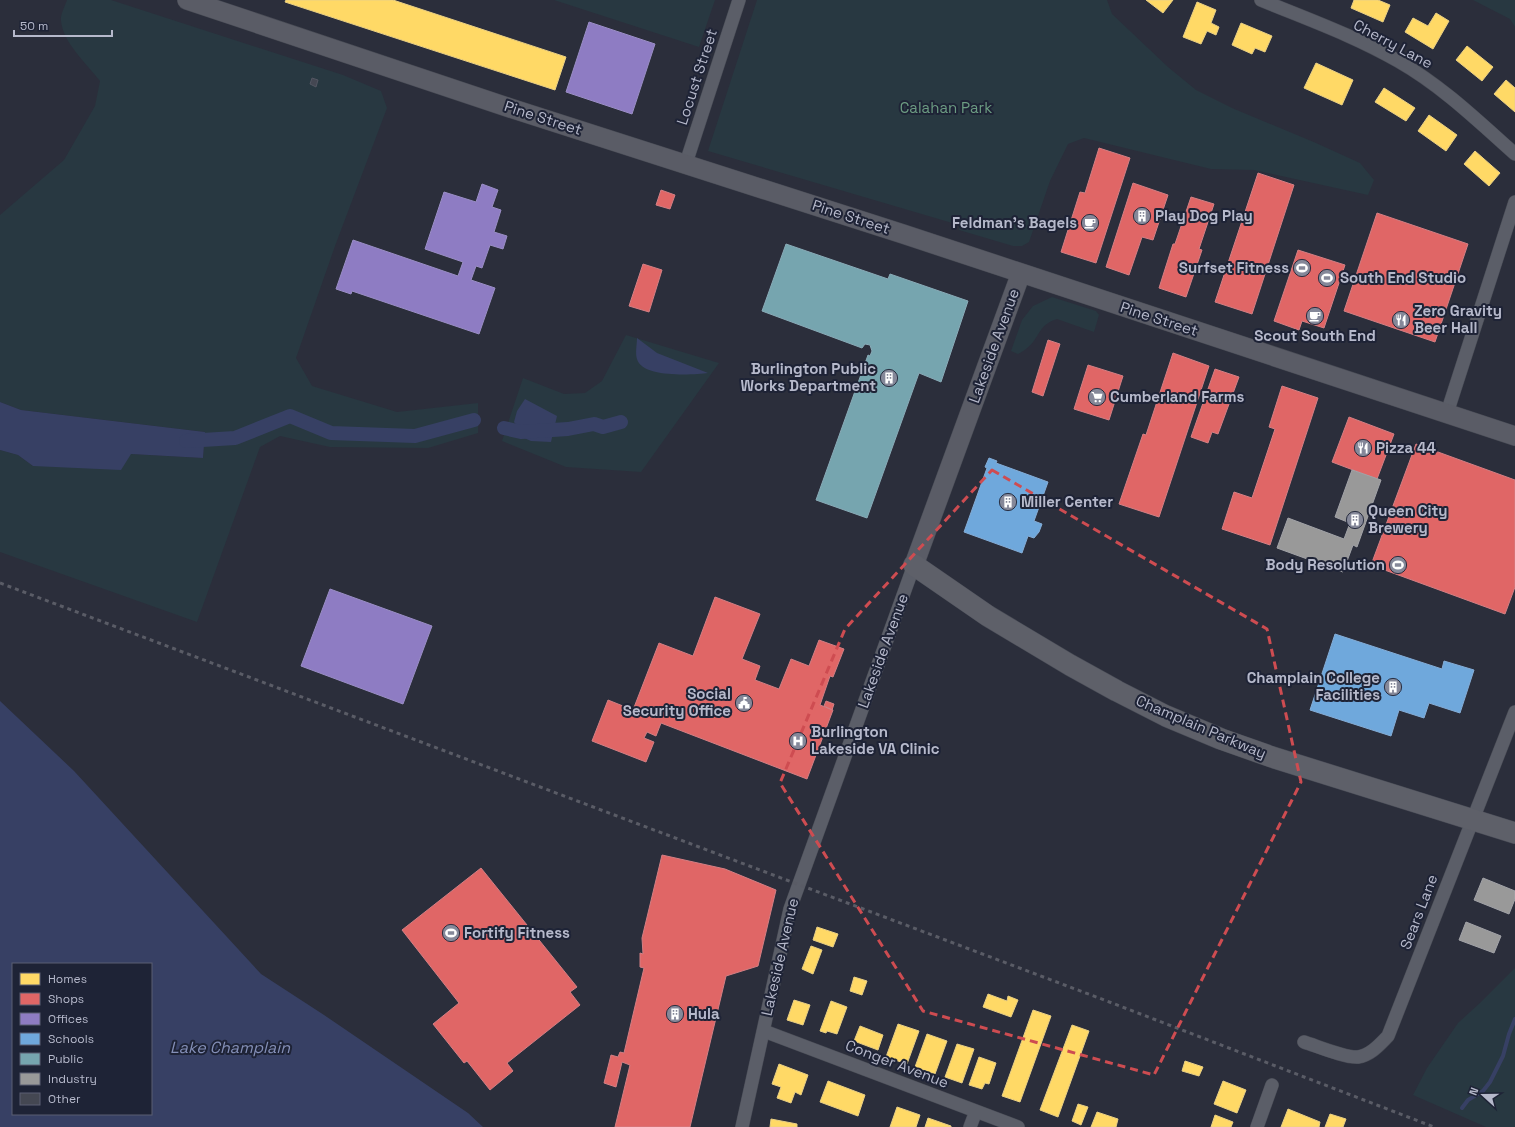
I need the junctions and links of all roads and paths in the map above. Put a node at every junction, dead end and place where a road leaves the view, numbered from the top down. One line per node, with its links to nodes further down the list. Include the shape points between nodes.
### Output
1 (187, 0): 5 (main road, Pine Street, via 510,108)
2 (739, 0): 5 (street, Locust Street)
3 (1261, 0): 4 (street, Cherry Lane, via 1398,60 1454,100)
4 (1515, 154)
5 (686, 163): 7 (main road, Pine Street)
6 (1515, 202): 8 (street)
7 (1021, 273): 8 (main road, Pine Street); 10 (main road, Lakeside Avenue)
8 (1447, 413): 9 (main road, Pine Street)
9 (1515, 436)
10 (914, 565): 12 (main road, Champlain Parkway, via 994,620 1117,691 1166,716 1272,757); 14 (street, Lakeside Avenue, via 790,909)
11 (1515, 712): 12 (street, Sears Lane)
12 (1472, 819): 13 (main road, Champlain Parkway); 15 (street, Sears Lane, via 1388,1036 1378,1047 1358,1057)
13 (1515, 832)
14 (764, 1030): 17 (street, Conger Avenue); 18 (street, Lakeside Avenue)
15 (1304, 1042)
16 (1272, 1085): 21 (street)
17 (976, 1111): 19 (street); 20 (street, Conger Avenue)
18 (742, 1127)
19 (970, 1127)
20 (1018, 1127)
21 (1257, 1127)

